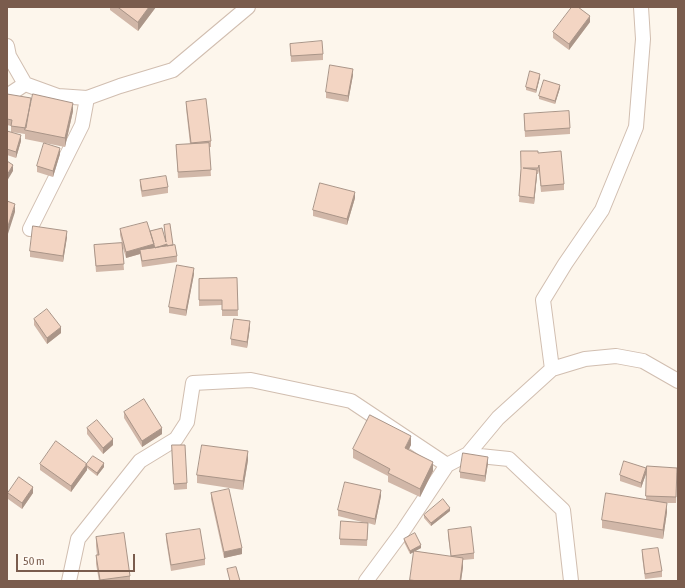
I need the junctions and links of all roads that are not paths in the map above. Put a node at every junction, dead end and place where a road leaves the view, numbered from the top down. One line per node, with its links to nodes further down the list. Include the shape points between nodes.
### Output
1 (248, 7): 6 (street, via 172,70)
2 (641, 7): 8 (street, via 643,38 636,127 602,210 543,300)
3 (7, 46): 4 (street, via 9,56)
4 (24, 84): 5 (street); 6 (street, via 58,96)
5 (7, 96)
6 (87, 98): 7 (street, via 82,125)
7 (30, 229)
8 (552, 369): 9 (street, via 585,359 616,356 643,361); 10 (street, via 498,418)
9 (678, 381)
10 (468, 454): 11 (street); 14 (street, via 509,459 563,510)
11 (447, 465): 12 (street, via 351,401 251,380 193,383 187,422 176,439 140,461 78,539); 13 (street)
12 (69, 581)
13 (366, 581)
14 (571, 581)

